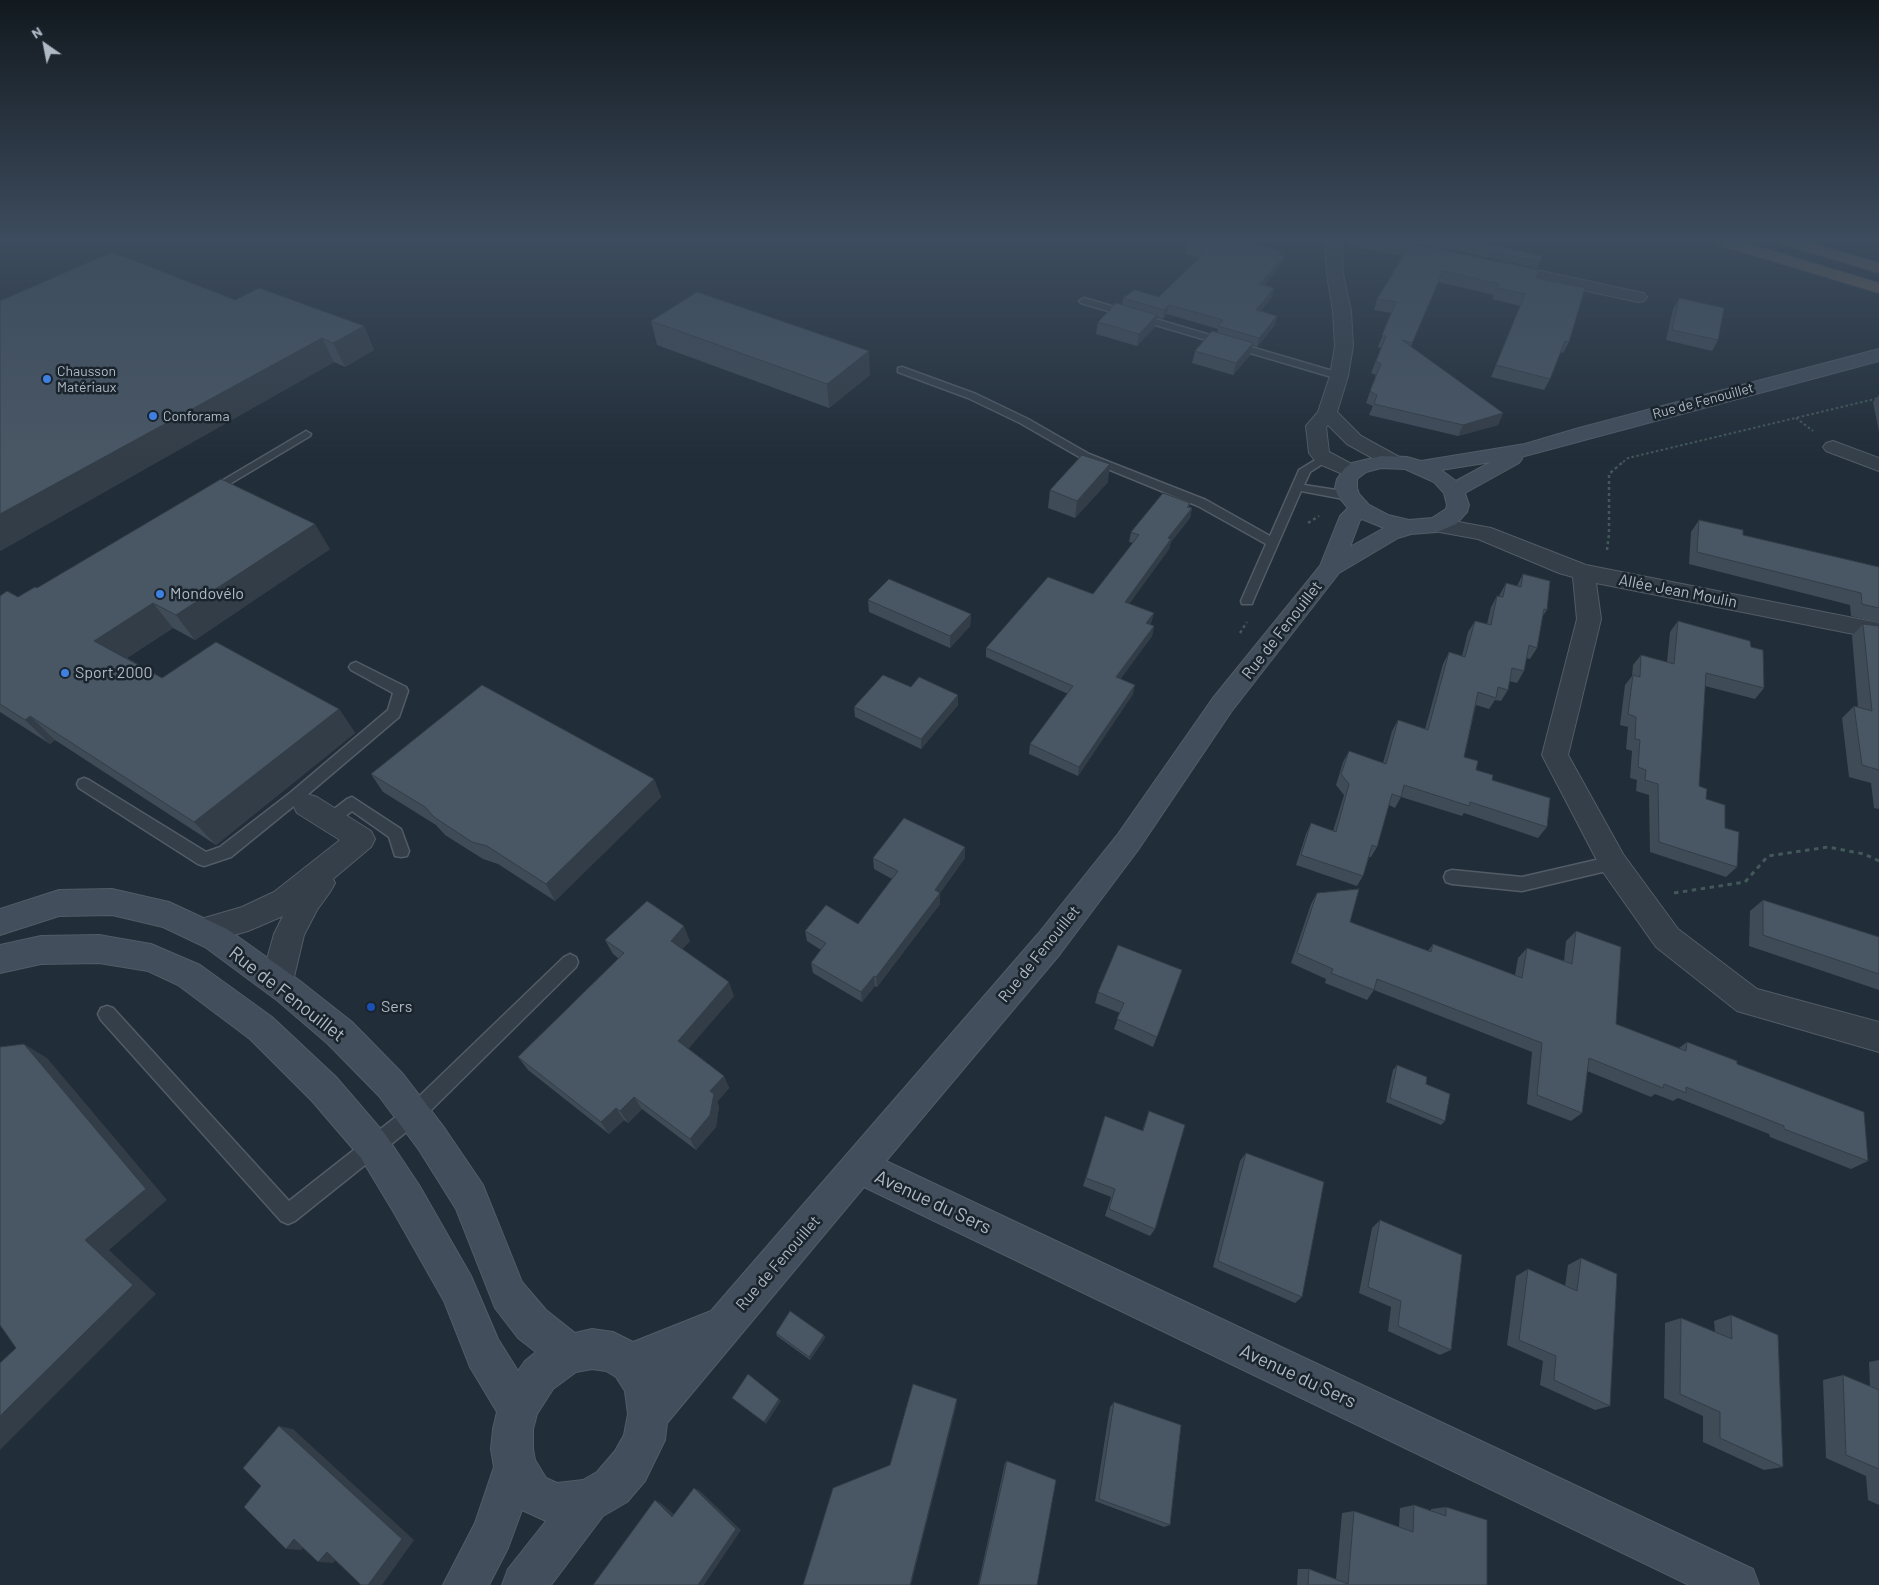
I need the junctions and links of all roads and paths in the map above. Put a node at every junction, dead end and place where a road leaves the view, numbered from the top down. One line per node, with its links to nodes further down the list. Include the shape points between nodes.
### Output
1 (1131, 315): 5 (lane)
2 (1341, 315): 5 (street, via 1344,346)
3 (1879, 355): 10 (main road, Rue de Fenouillet)
4 (902, 370): 23 (lane, via 972,396 1085,456 1202,503)
5 (1339, 376): 7 (street)
6 (1879, 398): 25 (path, via 1628,458 1609,474 1609,534 1604,565)
7 (1327, 413): 11 (street, via 1316,426 1319,453); 12 (street, via 1354,440)
8 (306, 434): 18 (lane)
9 (1833, 447): 13 (street)
10 (1528, 450): 14 (main road, Rue de Fenouillet); 17 (main road, Rue de Fenouillet)
11 (1324, 459): 15 (street); 16 (lane, via 1305,470)
12 (1394, 462): 14 (main road, Rue de Fenouillet); 15 (main road, Rue de Fenouillet, via 1369,464)
13 (1879, 464)
14 (1420, 467): 17 (main road, Rue de Fenouillet, via 1441,478)
15 (1352, 472): 19 (main road, via 1346,488)
16 (1298, 487): 19 (lane); 23 (lane)
17 (1456, 498): 20 (main road, Rue de Fenouillet, via 1452,515); 22 (street, Allée Jean Moulin)
18 (197, 500)
19 (1355, 503): 21 (main road, Rue de Fenouillet, via 1381,520); 24 (main road, Rue de Fenouillet)
20 (1437, 525): 21 (main road, Rue de Fenouillet); 22 (street, Allée Jean Moulin)
21 (1409, 527): 24 (main road, Rue de Fenouillet, via 1390,533)
22 (1483, 532): 25 (street, Allée Jean Moulin)
23 (1273, 543): 26 (lane)
24 (1331, 568): 46 (main road, Rue de Fenouillet, via 1222,705 1128,842 1049,944)
25 (1586, 573): 27 (street, Allée Jean Moulin); 34 (street, via 1584,579 1590,619 1555,754)
26 (1247, 601)
27 (1879, 631)
28 (356, 667): 30 (lane, via 401,692 394,713)
29 (84, 784): 30 (lane, via 204,859 225,852)
30 (311, 808): 31 (lane, via 352,803 396,833); 32 (street, via 361,839)
31 (401, 851)
32 (339, 857): 38 (street, via 284,901 248,918); 41 (street, via 306,901 290,934)
33 (1879, 861): 36 (path, via 1864,854 1828,847 1768,856 1746,882)
34 (1612, 863): 35 (lane, via 1522,884); 36 (street)
35 (1452, 877)
36 (1638, 898): 43 (street, via 1667,938 1748,1001)
37 (0, 922): 38 (main road, Rue de Fenouillet, via 59,903 112,902 169,915)
38 (202, 932): 41 (main road, Rue de Fenouillet, via 216,938)
39 (0, 959): 45 (main road, via 42,950 99,949 151,958 189,975 261,1028 324,1089)
40 (570, 962): 44 (lane)
41 (277, 982): 44 (main road, Rue de Fenouillet, via 340,1033 391,1085)
42 (107, 1014): 45 (lane, via 288,1214)
43 (1879, 1038)
44 (413, 1114): 45 (lane); 48 (main road, Rue de Fenouillet, via 470,1198 508,1295 532,1324)
45 (373, 1146): 50 (main road, via 458,1289 484,1353)
46 (860, 1167): 47 (main road, Rue de Fenouillet); 56 (main road, Avenue du Sers)
47 (726, 1323): 49 (main road, Rue de Fenouillet); 51 (main road, Rue de Fenouillet)
48 (570, 1354): 49 (main road, via 592,1349 613,1352); 50 (main road, via 539,1375)
49 (630, 1363): 51 (main road, via 644,1384)
50 (518, 1409): 52 (main road, via 512,1449)
51 (648, 1414): 53 (main road, via 644,1440 630,1466 612,1487)
52 (516, 1467): 53 (main road, via 532,1493 557,1504); 54 (main road, via 493,1533)
53 (588, 1501): 55 (main road)
54 (464, 1585)
55 (524, 1585)
56 (1737, 1585)

